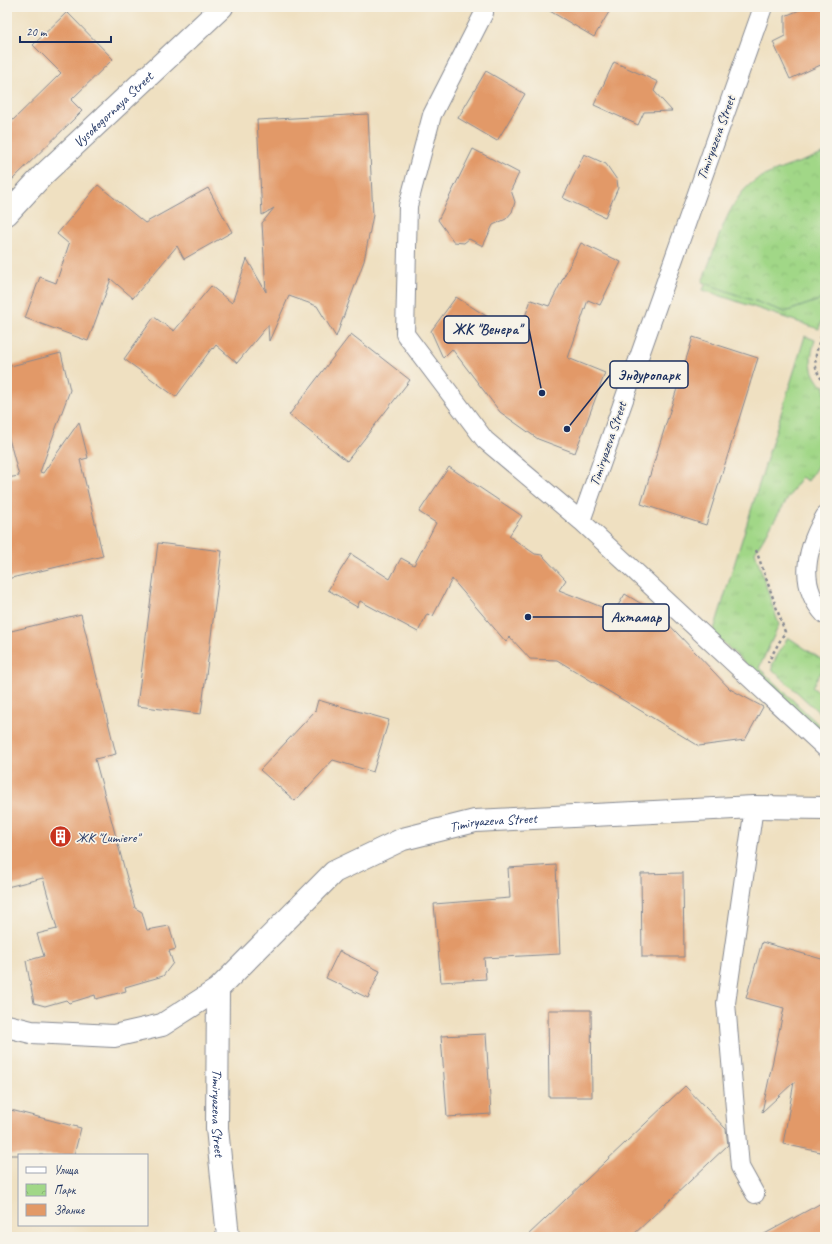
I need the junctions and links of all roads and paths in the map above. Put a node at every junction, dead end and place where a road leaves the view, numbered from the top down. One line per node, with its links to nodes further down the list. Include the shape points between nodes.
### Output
1 (222, 7): 4 (street, Vysokogornaya Street, via 43,175)
2 (763, 7): 8 (lane, Timiryazeva Street)
3 (484, 13): 8 (lane, via 432,115 408,206 406,334 485,440)
4 (7, 214)
5 (825, 325): 6 (path, via 815,367)
6 (825, 382)
7 (825, 516): 10 (lane, via 814,534 808,555 808,589 816,606)
8 (581, 521): 12 (lane)
9 (756, 550): 11 (path, via 785,632)
10 (825, 615)
11 (766, 664)
12 (825, 748)
13 (754, 807): 14 (street, Timiryazeva Street); 15 (street, Timiryazeva Street, via 475,821 403,839 334,872); 17 (lane, via 726,1003 740,1167)
14 (825, 808)
15 (218, 989): 16 (street, Timiryazeva Street, via 162,1025 114,1036 30,1032); 18 (street, Timiryazeva Street, via 217,1128)
16 (7, 1026)
17 (754, 1194)
18 (228, 1237)

